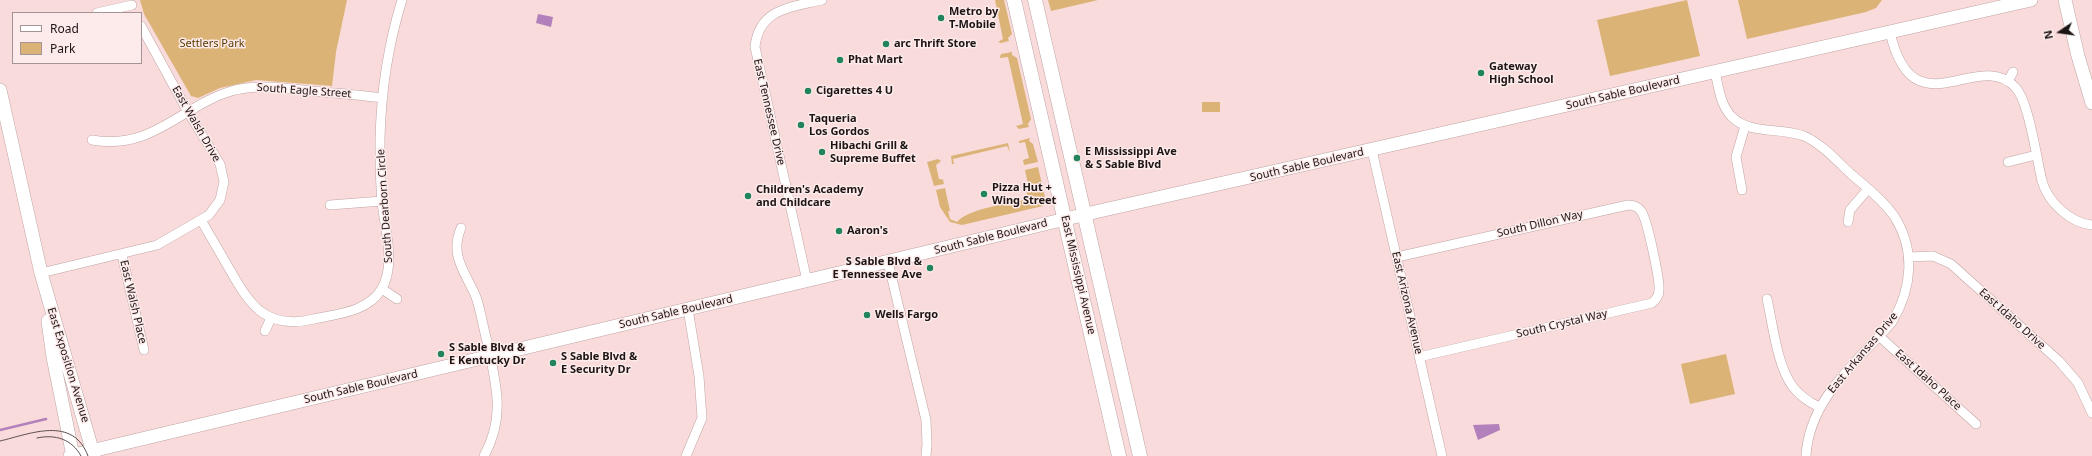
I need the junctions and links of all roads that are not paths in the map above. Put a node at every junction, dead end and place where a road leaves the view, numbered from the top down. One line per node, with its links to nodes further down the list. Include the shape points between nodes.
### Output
1 (402, 0): 15 (street, South Dearborn Circle)
2 (822, 0): 39 (street, East Tennessee Drive, via 774,13 762,25 756,36 755,47)
3 (1014, 0): 28 (main road, East Mississippi Avenue)
4 (1035, 0): 27 (main road, East Mississippi Avenue)
5 (2031, 0): 10 (street, South Sable Boulevard)
6 (2065, 0): 16 (street)
7 (133, 6): 8 (street)
8 (103, 12)
9 (142, 28): 17 (street, East Walsh Drive)
10 (1890, 32): 11 (street, South Sable Boulevard); 13 (street, via 1897,59 1918,80 1938,85 1993,76)
11 (1715, 72): 18 (street, via 1726,109); 20 (street, South Sable Boulevard)
12 (2013, 72): 13 (street)
13 (2008, 81): 21 (street, via 2024,101)
14 (0, 90): 38 (street, East Exposition Avenue)
15 (383, 98): 17 (street, South Eagle Street, via 258,87 223,94); 25 (street, South Dearborn Circle, via 380,147)
16 (2092, 103)
17 (188, 112): 19 (street, South Eagle Street, via 143,137 108,143); 29 (street, East Walsh Drive, via 220,164 224,182 220,200)
18 (1745, 126): 23 (street, East Arkansas Drive, via 1783,130 1804,136 1824,149); 24 (street, via 1736,157)
19 (92, 140)
20 (1372, 150): 27 (street, South Sable Boulevard); 36 (street, East Arizona Avenue)
21 (2036, 155): 22 (street); 31 (street, via 2043,187 2050,198 2073,219)
22 (2008, 162)
23 (1868, 189): 30 (street, via 1850,210); 35 (street, East Arkansas Drive, via 1894,216)
24 (1742, 190)
25 (382, 201): 26 (street); 40 (street, South Dearborn Circle, via 389,263)
26 (330, 205)
27 (1085, 214): 28 (street, South Sable Boulevard); 59 (main road, East Mississippi Avenue)
28 (1065, 219): 37 (street, South Sable Boulevard); 58 (main road, East Mississippi Avenue)
29 (201, 220): 34 (street, East Walsh Drive, via 157,245); 44 (street, South Dearborn Circle, via 245,296 256,308)
30 (1848, 222)
31 (2092, 225)
32 (461, 228): 48 (street, via 457,243 459,261 463,275 478,302)
33 (1652, 252): 36 (street, South Dillon Way, via 1642,212 1628,205); 49 (street, South Crystal Way, via 1659,288 1657,299 1652,303)
34 (122, 255): 38 (street, East Walsh Drive); 47 (street, East Walsh Place)
35 (1909, 256): 46 (street, East Arkansas Drive, via 1909,272 1903,300 1892,322); 51 (street, East Idaho Drive, via 1933,256 1951,264 2062,365 2078,383)
36 (1397, 258): 49 (street, East Arizona Avenue)
37 (888, 262): 39 (street, South Sable Boulevard); 57 (street, via 926,420)
38 (41, 273): 53 (street, East Exposition Avenue); 54 (street, East Exposition Avenue, via 53,357)
39 (807, 281): 43 (street, South Sable Boulevard)
40 (382, 289): 41 (street); 44 (street, South Dearborn Circle, via 370,302 352,310 300,322)
41 (397, 299)
42 (1767, 299): 50 (street, via 1782,365 1788,380 1799,394)
43 (688, 309): 48 (street, South Sable Boulevard); 56 (street, via 699,376 702,418)
44 (271, 318): 45 (street)
45 (265, 331)
46 (1879, 336): 50 (street, East Arkansas Drive); 52 (street, East Idaho Place)
47 (144, 350)
48 (490, 356): 53 (street, South Sable Boulevard); 55 (street, via 498,408 494,432)
49 (1419, 358): 60 (street, East Arizona Avenue)
50 (1819, 407): 61 (street, East Arkansas Drive, via 1810,431)
51 (2092, 413)
52 (1976, 424)
53 (94, 453): 54 (street, South Sable Boulevard)
54 (72, 456)
55 (484, 456)
56 (686, 456)
57 (926, 456)
58 (1119, 456)
59 (1140, 456)
60 (1442, 456)
61 (1806, 456)

